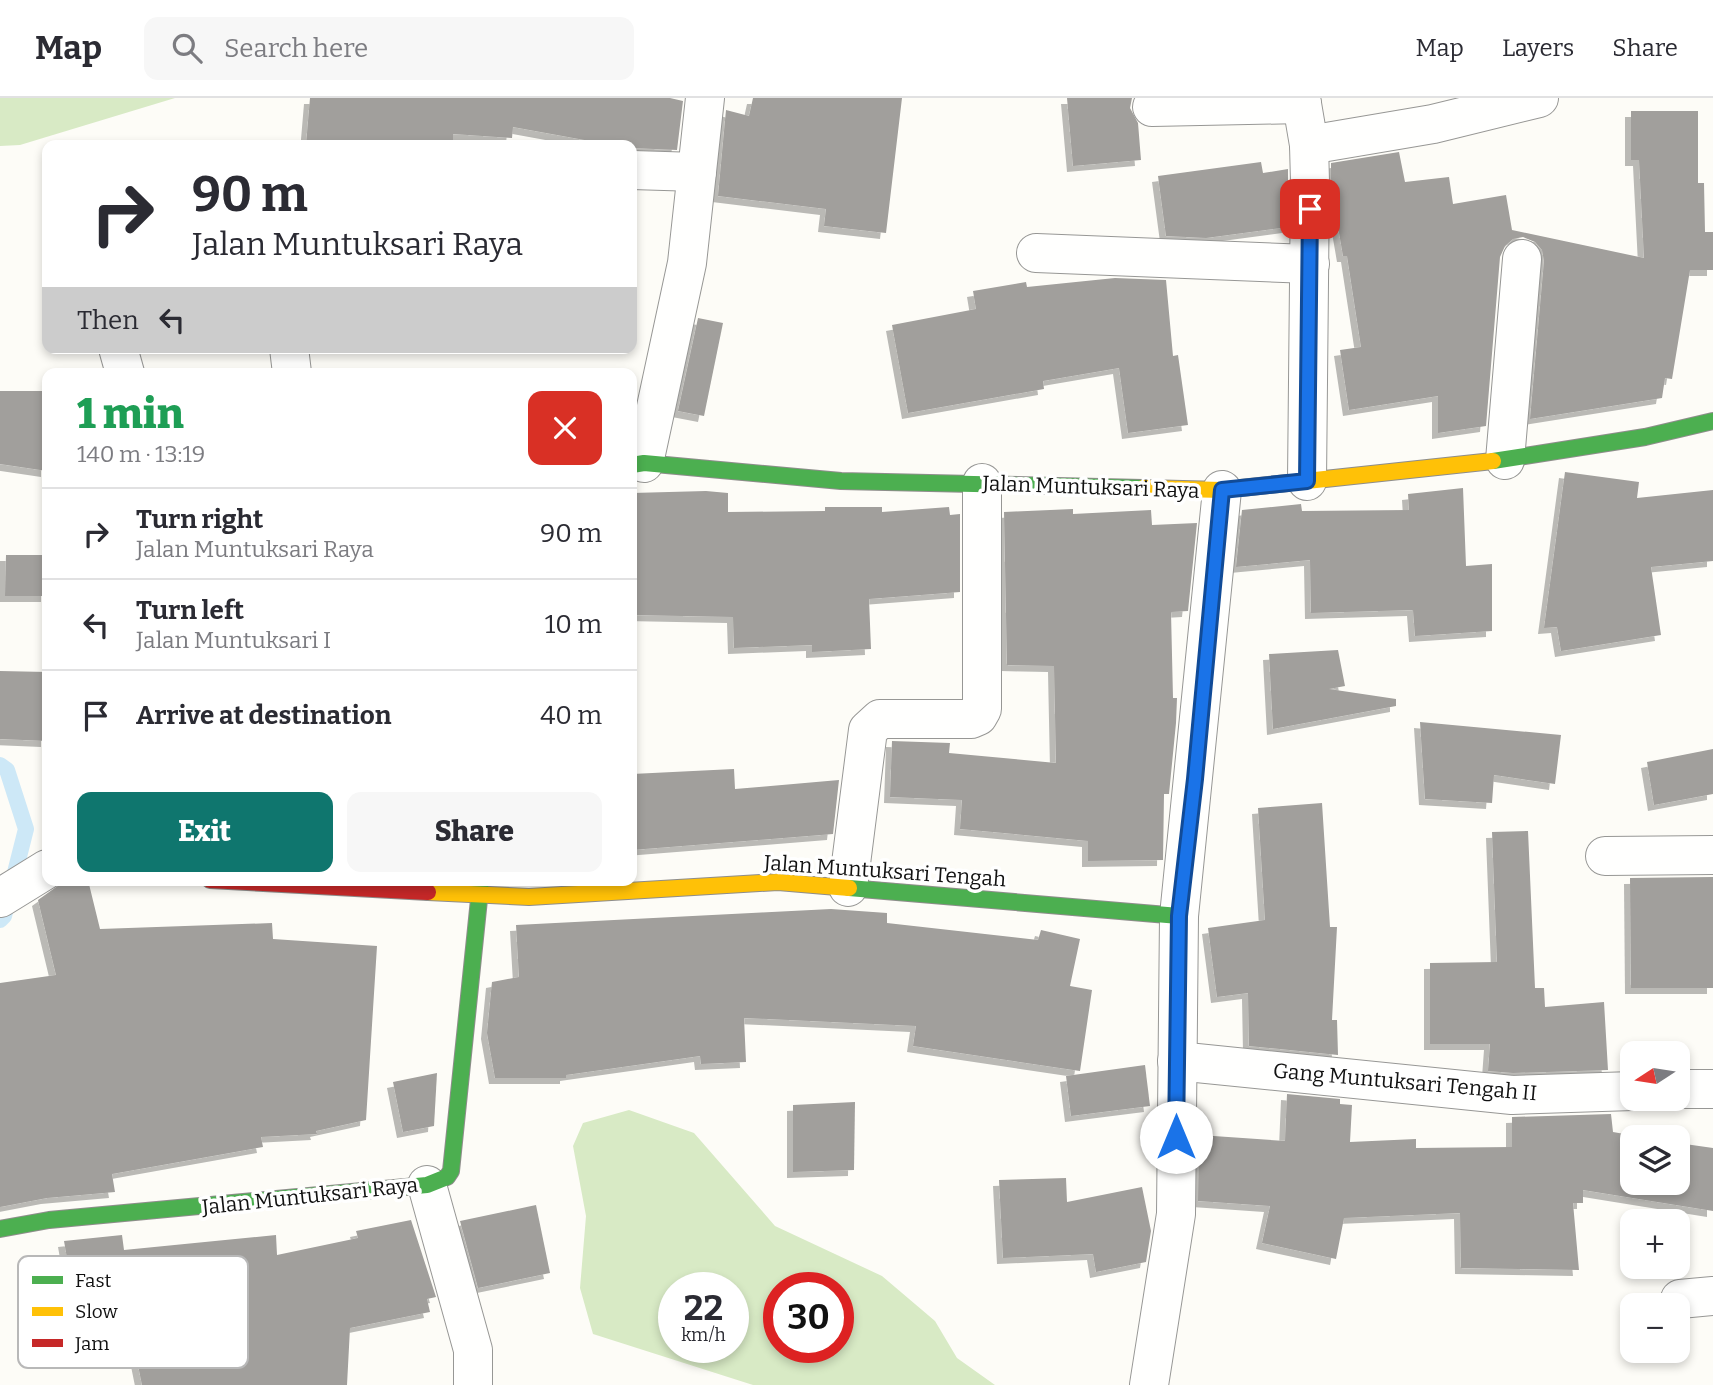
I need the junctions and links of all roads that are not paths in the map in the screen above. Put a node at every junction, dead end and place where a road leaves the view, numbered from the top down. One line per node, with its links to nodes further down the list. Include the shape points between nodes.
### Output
1 (705, 98): 7 (street)
2 (1539, 98): 5 (street, via 1433,124)
3 (1302, 101): 4 (street); 5 (street)
4 (1152, 107)
5 (1309, 145): 10 (street)
6 (637, 170): 7 (street)
7 (697, 172): 13 (street, via 687,263)
8 (1036, 253): 10 (street)
9 (1522, 259): 12 (street)
10 (1310, 264): 14 (street)
11 (1713, 421): 12 (street, Jalan Muntuksari Raya)
12 (1505, 460): 14 (street, Jalan Muntuksari Raya)
13 (638, 464): 15 (street, Jalan Muntuksari Raya, via 841,481)
14 (1307, 481): 16 (street, Jalan Muntuksari Raya)
15 (982, 483): 16 (street, Jalan Muntuksari Raya); 21 (street, via 982,709 971,719 880,719 871,726)
16 (1222, 490): 24 (street)
17 (1713, 855): 18 (street)
18 (1605, 856)
19 (42, 872): 23 (street)
20 (412, 886): 22 (street, Jalan Muntuksari Tengah)
21 (848, 887): 22 (street, Jalan Muntuksari Tengah, via 778,881 529,898); 24 (street, Jalan Muntuksari Tengah)
22 (480, 888): 29 (street, Jalan Muntuksari Raya, via 451,1171)
23 (0, 898)
24 (1179, 916): 25 (street)
25 (1177, 1061): 28 (street, Gang Muntuksari Tengah II, via 1512,1096); 32 (street, via 1176,1214)
26 (1690, 1089): 27 (street)
27 (1713, 1089)
28 (1620, 1092)
29 (426, 1185): 30 (street, Jalan Muntuksari Raya, via 49,1220); 31 (street, via 472,1350)
30 (0, 1229)
31 (473, 1385)
32 (1149, 1385)

